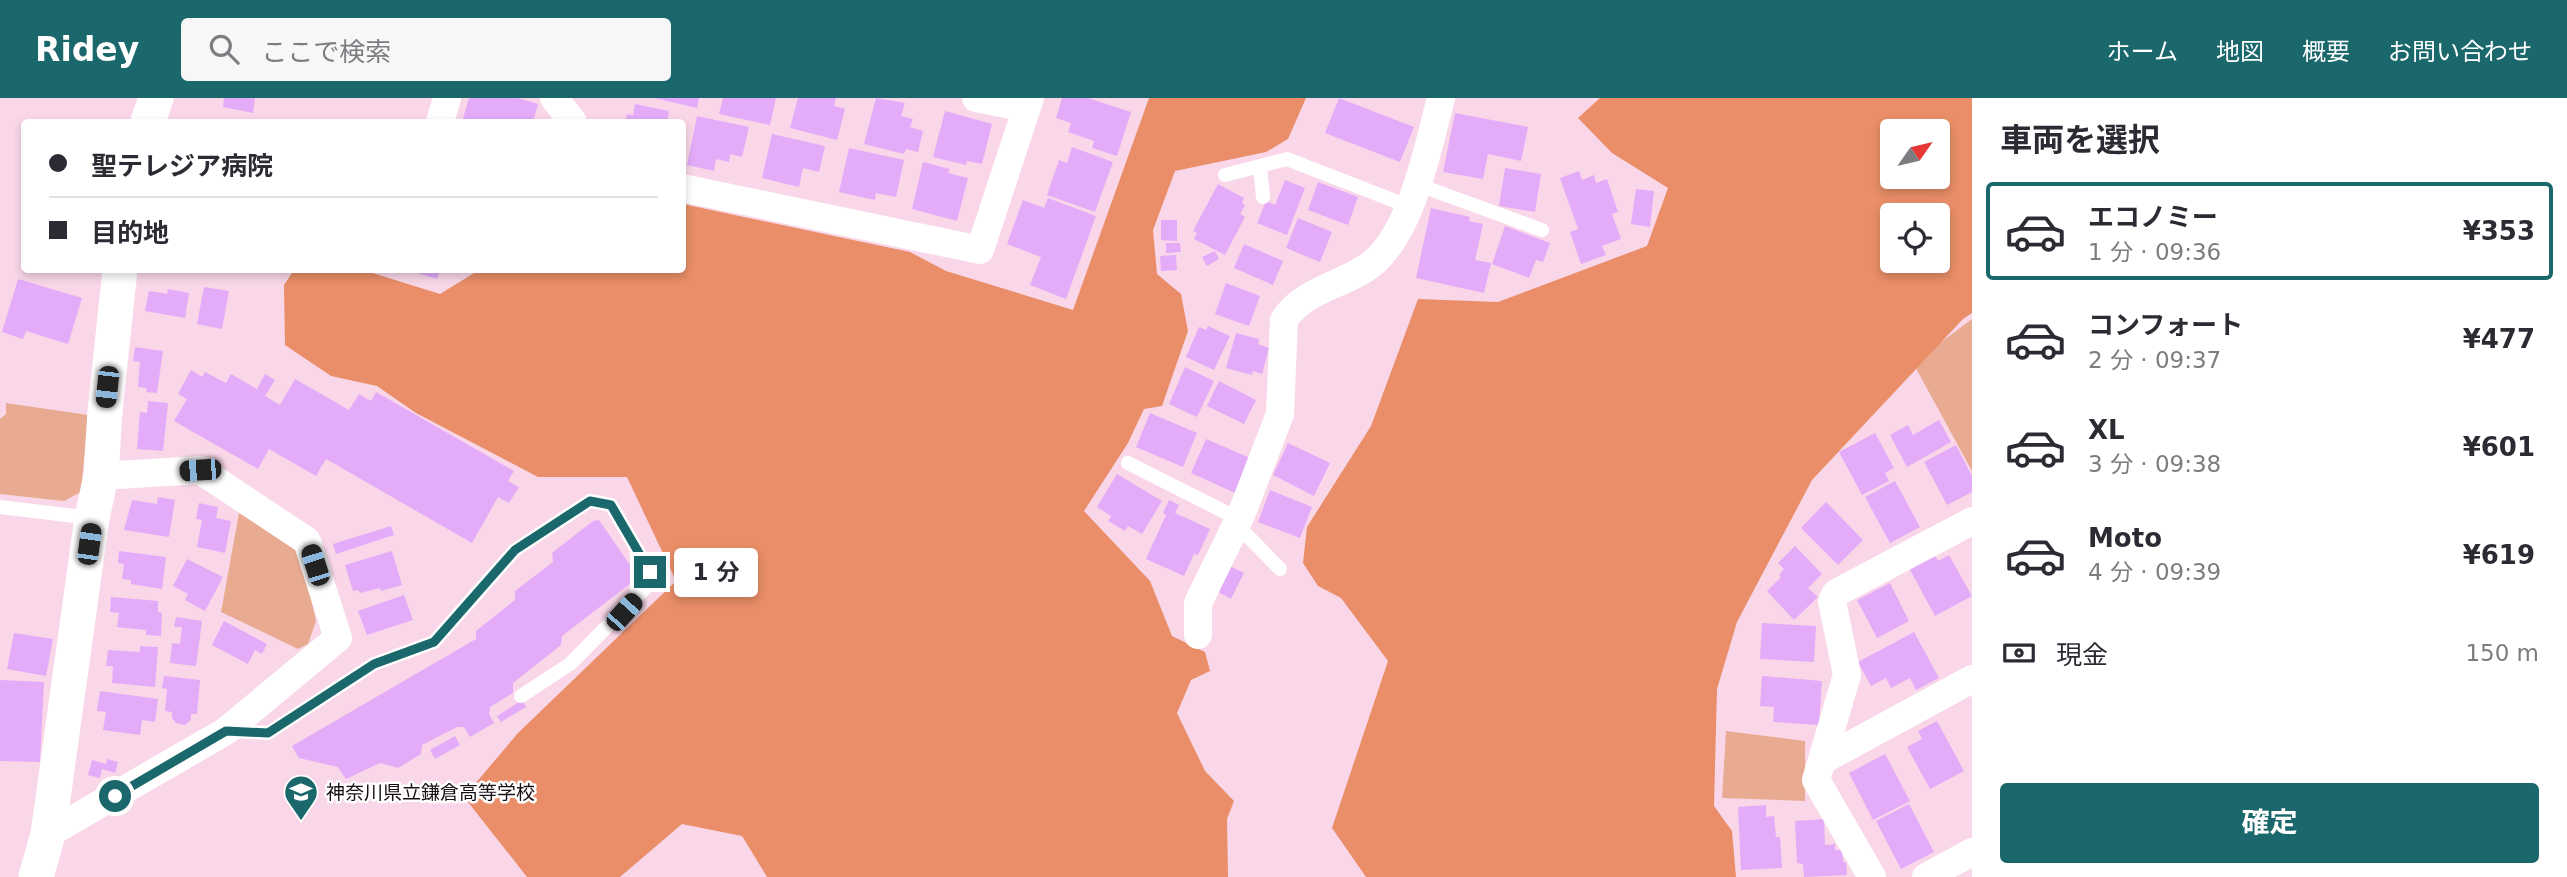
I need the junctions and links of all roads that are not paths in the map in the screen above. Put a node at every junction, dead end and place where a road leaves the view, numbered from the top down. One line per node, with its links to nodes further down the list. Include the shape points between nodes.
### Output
1 (156, 98): 7 (street)
2 (447, 98): 8 (street)
3 (554, 98): 9 (street)
4 (976, 98): 6 (street)
5 (1440, 98): 13 (street)
6 (1028, 103): 12 (street, via 980,250)
7 (149, 119)
8 (441, 119)
9 (570, 119)
10 (1260, 166): 11 (lane); 13 (lane, via 1287,159); 14 (lane)
11 (1225, 175)
12 (686, 189)
13 (1412, 195): 15 (lane); 21 (street, via 1398,233 1373,263 1320,291 1292,309 1284,320 1280,414)
14 (1263, 197)
15 (1542, 230)
16 (120, 273): 18 (street)
17 (1128, 463): 21 (lane)
18 (101, 476): 20 (street); 27 (street, via 200,470 307,541 338,638)
19 (0, 507): 20 (lane)
20 (92, 518): 29 (street)
21 (1238, 522): 23 (lane); 24 (street, via 1198,603)
22 (1972, 522): 28 (street, via 1836,593 1832,601 1847,675)
23 (1280, 569)
24 (1198, 635)
25 (1972, 679): 28 (street)
26 (521, 696): 27 (lane, via 570,664 649,584 650,572 611,505 590,501 515,550 434,642 374,664 268,733)
27 (226, 731): 29 (street)
28 (1824, 760): 32 (street, via 1816,780)
29 (48, 834): 31 (street)
30 (1972, 852): 33 (street)
31 (36, 877)
32 (1872, 877)
33 (1926, 877)

